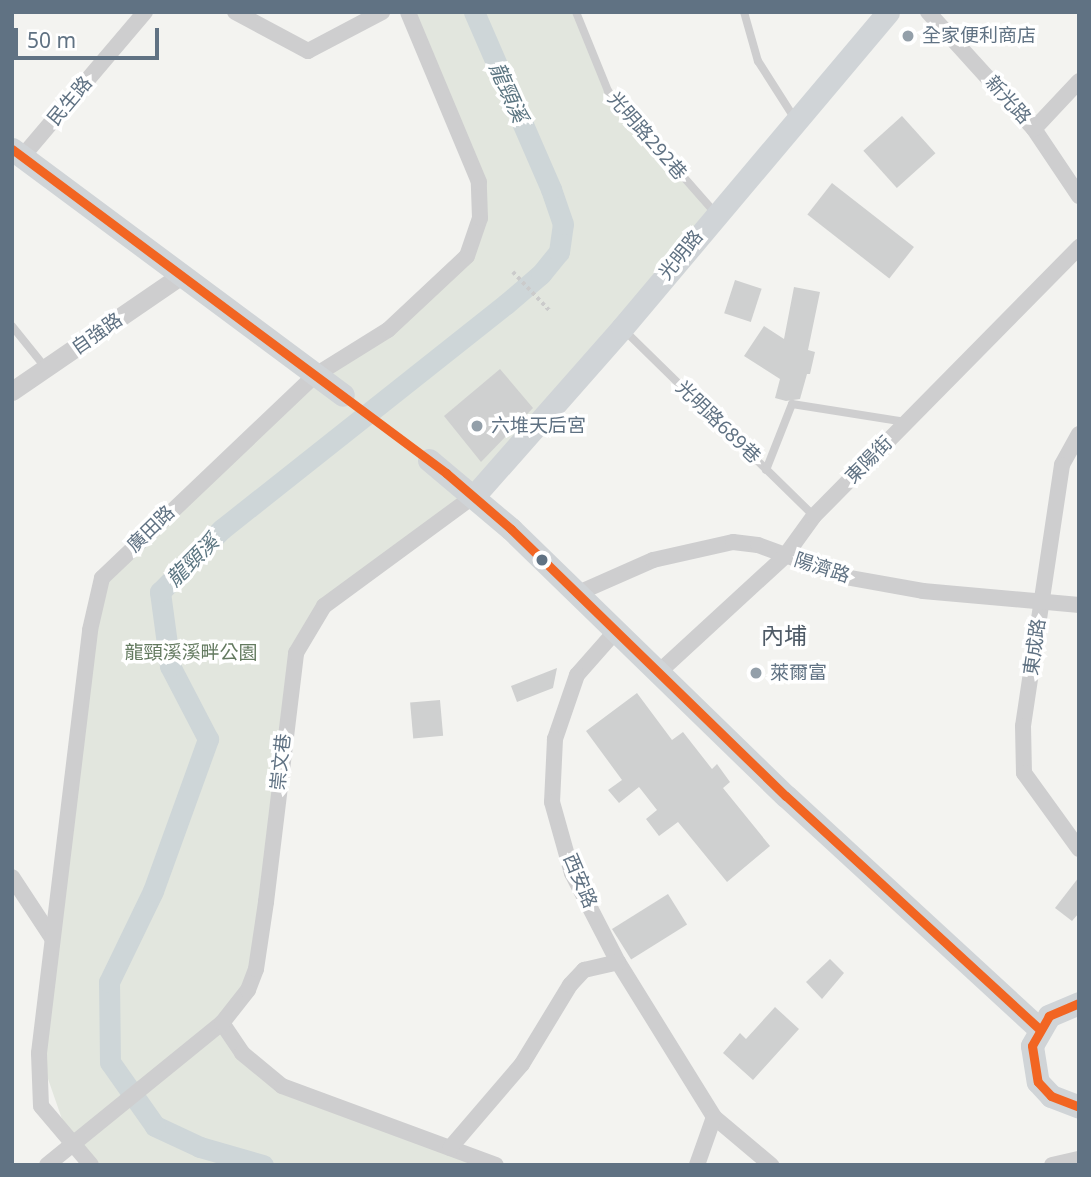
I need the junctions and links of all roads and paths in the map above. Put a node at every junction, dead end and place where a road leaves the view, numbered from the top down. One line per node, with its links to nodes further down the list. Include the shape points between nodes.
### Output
1 (145, 12): 12 (street, 民生路)
2 (235, 12): 3 (street, via 308,51)
3 (382, 12)
4 (408, 12): 22 (street, 廣田路, via 479,182 480,218 467,256 438,287 388,330)
5 (576, 12): 14 (lane, 光明路292巷, via 608,91)
6 (744, 12): 10 (lane, via 758,61)
7 (888, 12): 10 (main road, 光明路)
8 (928, 12): 11 (street, 新光路)
9 (1079, 80): 11 (street)
10 (797, 122): 14 (main road, 光明路)
11 (1034, 129): 13 (street, 新光路)
12 (17, 153): 17 (main road)
13 (1079, 196)
14 (715, 213): 20 (main road, 光明路)
15 (1077, 254): 25 (street, 東陽街)
16 (513, 272): 18 (path)
17 (180, 276): 21 (street, 自強路); 22 (main road)
18 (550, 310)
19 (12, 326): 21 (lane)
20 (622, 328): 28 (lane, 光明路689巷); 29 (main road, 光明路)
21 (47, 369): 23 (street, 自強路)
22 (314, 376): 24 (main road); 39 (street, 廣田路, via 102,578 90,629)
23 (12, 391)
24 (343, 396)
25 (907, 422): 28 (lane, via 792,404); 30 (street, 東陽街)
26 (1079, 434): 33 (street, 東成路, via 1062,465)
27 (429, 460): 29 (main road)
28 (766, 470): 30 (lane, 光明路689巷)
29 (474, 496): 32 (main road); 42 (street, 崇文巷, via 324,606 296,653 256,969 248,990)
30 (814, 516): 31 (street, 東陽街)
31 (785, 556): 32 (street, 陽濟路, via 733,542 653,561); 33 (street, 陽濟路, via 858,580); 36 (street, 東陽街)
32 (576, 594): 35 (main road)
33 (1041, 603): 34 (street, 陽濟路); 37 (street, 東成路, via 1023,726 1024,773)
34 (1079, 605)
35 (614, 632): 36 (main road); 40 (street, 西安路, via 577,675 555,739 552,802 572,873)
36 (659, 672): 43 (main road)
37 (1079, 849)
38 (12, 877): 39 (street)
39 (52, 938): 46 (street, 廣田路, via 39,1053 41,1106)
40 (618, 962): 45 (street, 西安路); 47 (street, via 584,970 570,985 522,1064)
41 (1079, 1003): 43 (main road, via 1056,1012)
42 (222, 1023): 46 (street, 崇文巷); 47 (street, via 242,1053 282,1086)
43 (1039, 1029): 44 (main road, via 1032,1046 1038,1082 1051,1096)
44 (1079, 1107)
45 (714, 1117): 52 (street); 53 (street, 西安路)
46 (71, 1145): 49 (street, 崇文巷); 50 (street, 廣田路)
47 (450, 1147): 51 (street)
48 (1079, 1159): 54 (street)
49 (47, 1165)
50 (91, 1165)
51 (496, 1165)
52 (697, 1165)
53 (771, 1165)
54 (1052, 1165)

